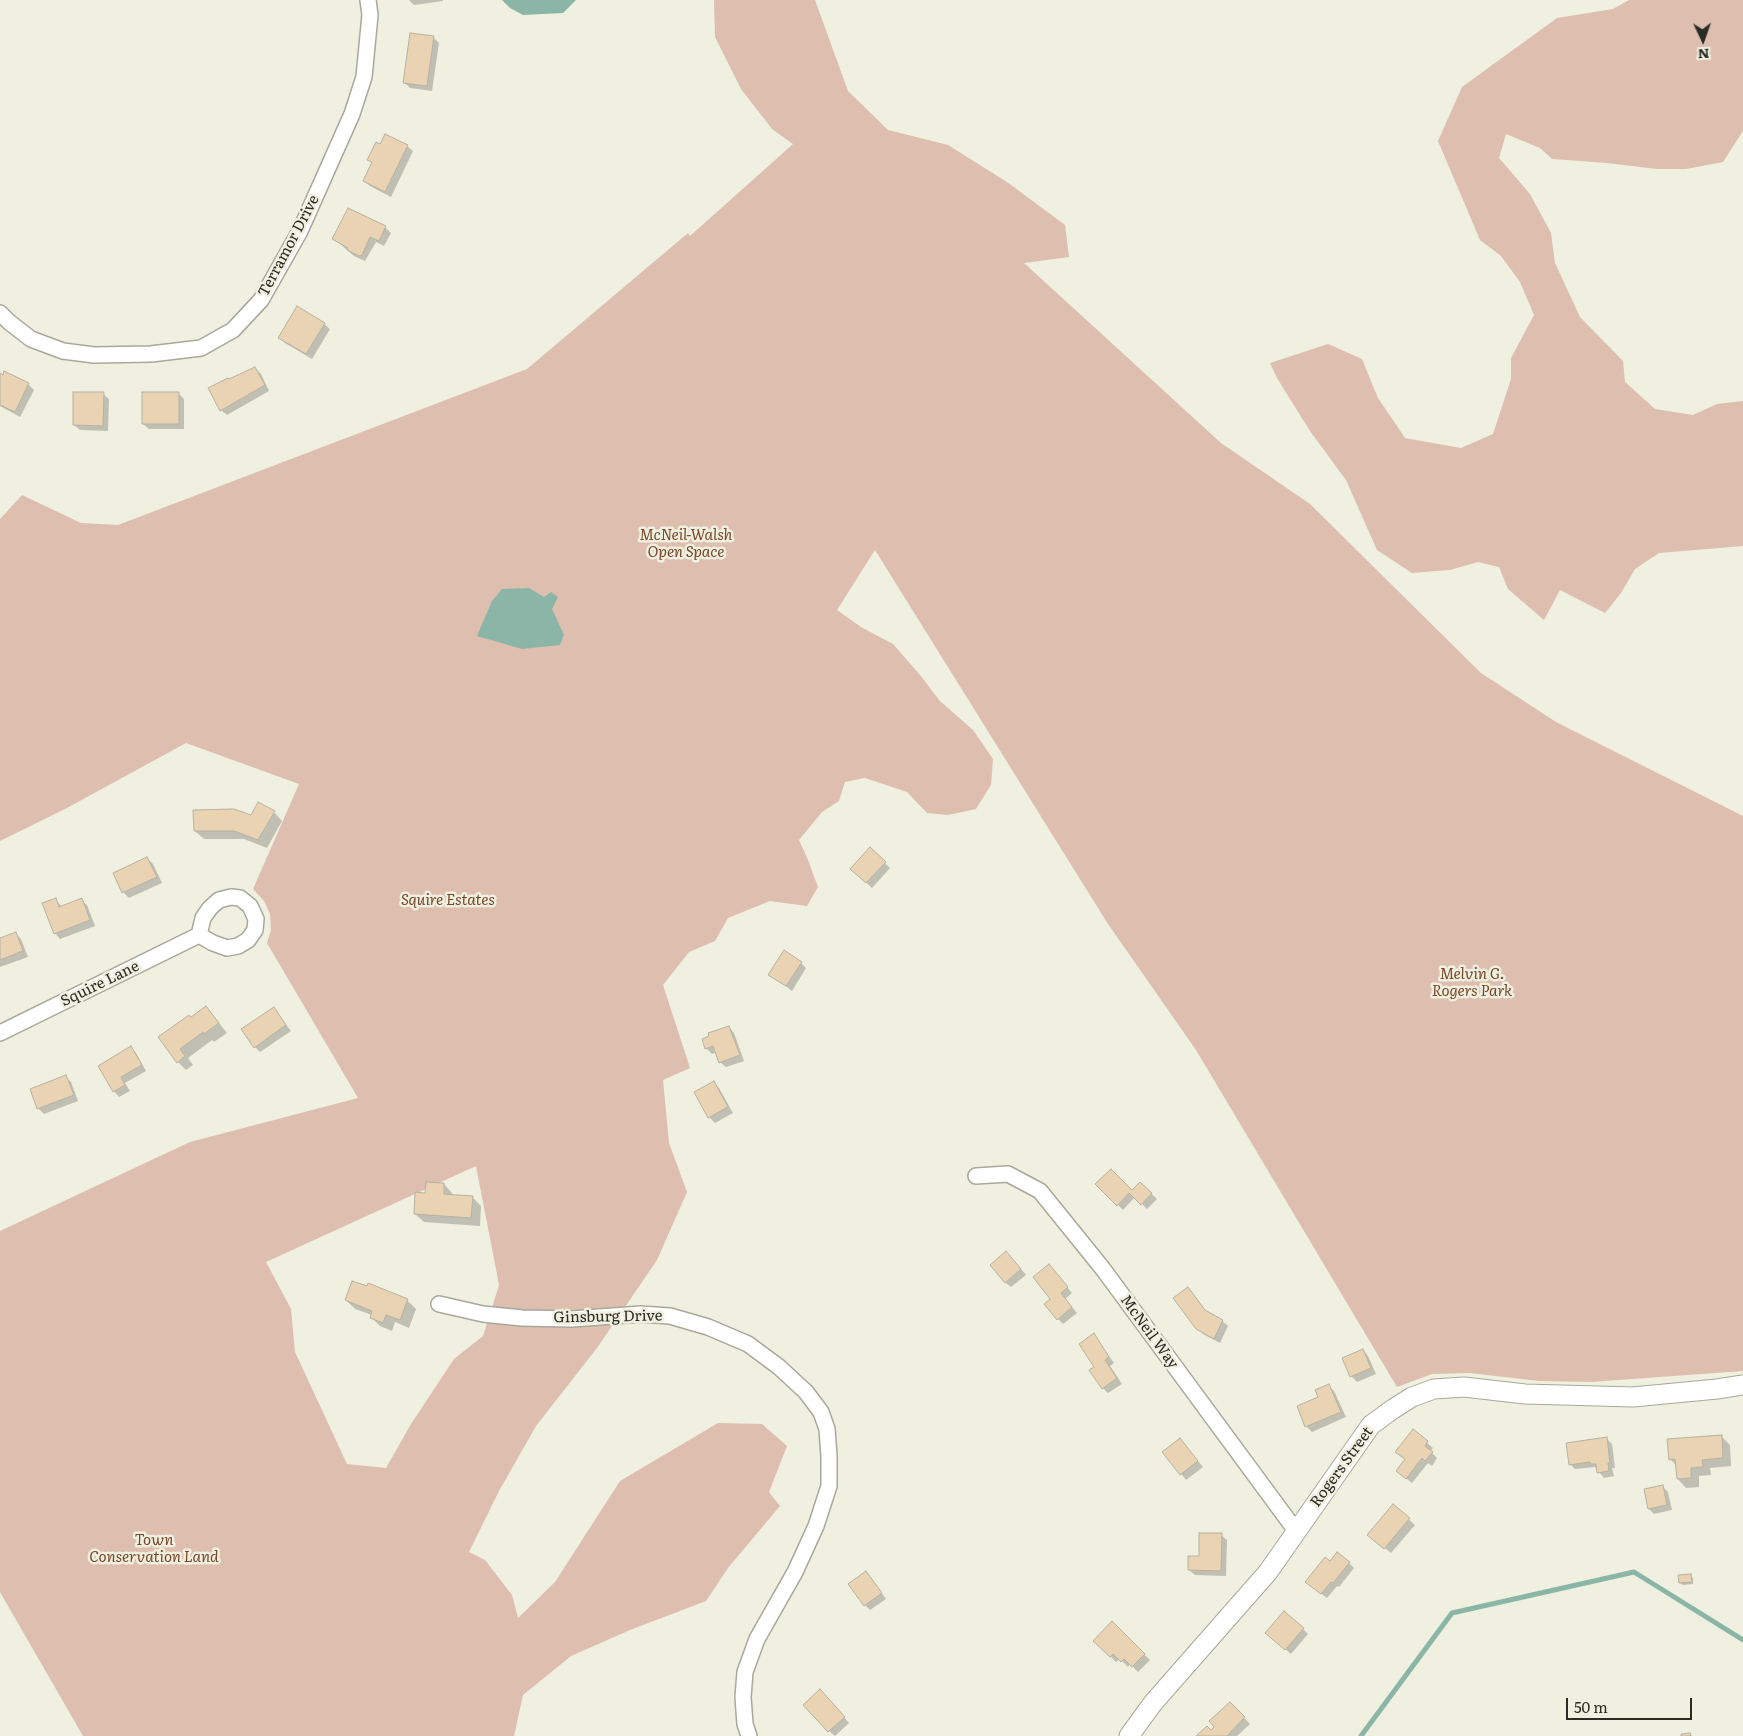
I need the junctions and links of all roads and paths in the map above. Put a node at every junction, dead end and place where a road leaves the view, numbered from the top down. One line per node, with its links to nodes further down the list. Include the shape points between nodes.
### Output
1 (368, 0): 2 (street, Terramor Drive, via 370,15 364,77 352,114 300,231 261,300 233,330 201,348 151,354 94,355 63,351 31,339)
2 (0, 313)
3 (200, 935): 4 (street, Squire Lane)
4 (0, 1033)
5 (976, 1176): 8 (street, McNeil Way, via 1008,1174 1040,1191 1103,1269)
6 (439, 1304): 9 (street, Ginsburg Drive, via 482,1314 522,1318 670,1316 748,1344 806,1392 827,1429 829,1486 816,1526 758,1639 745,1672 743,1697)
7 (1743, 1385): 8 (street, Rogers Street, via 1633,1396 1525,1394 1464,1387 1434,1389 1412,1397 1371,1425)
8 (1296, 1531): 10 (street, Rogers Street, via 1268,1572 1153,1703)
9 (749, 1736)
10 (1129, 1736)

